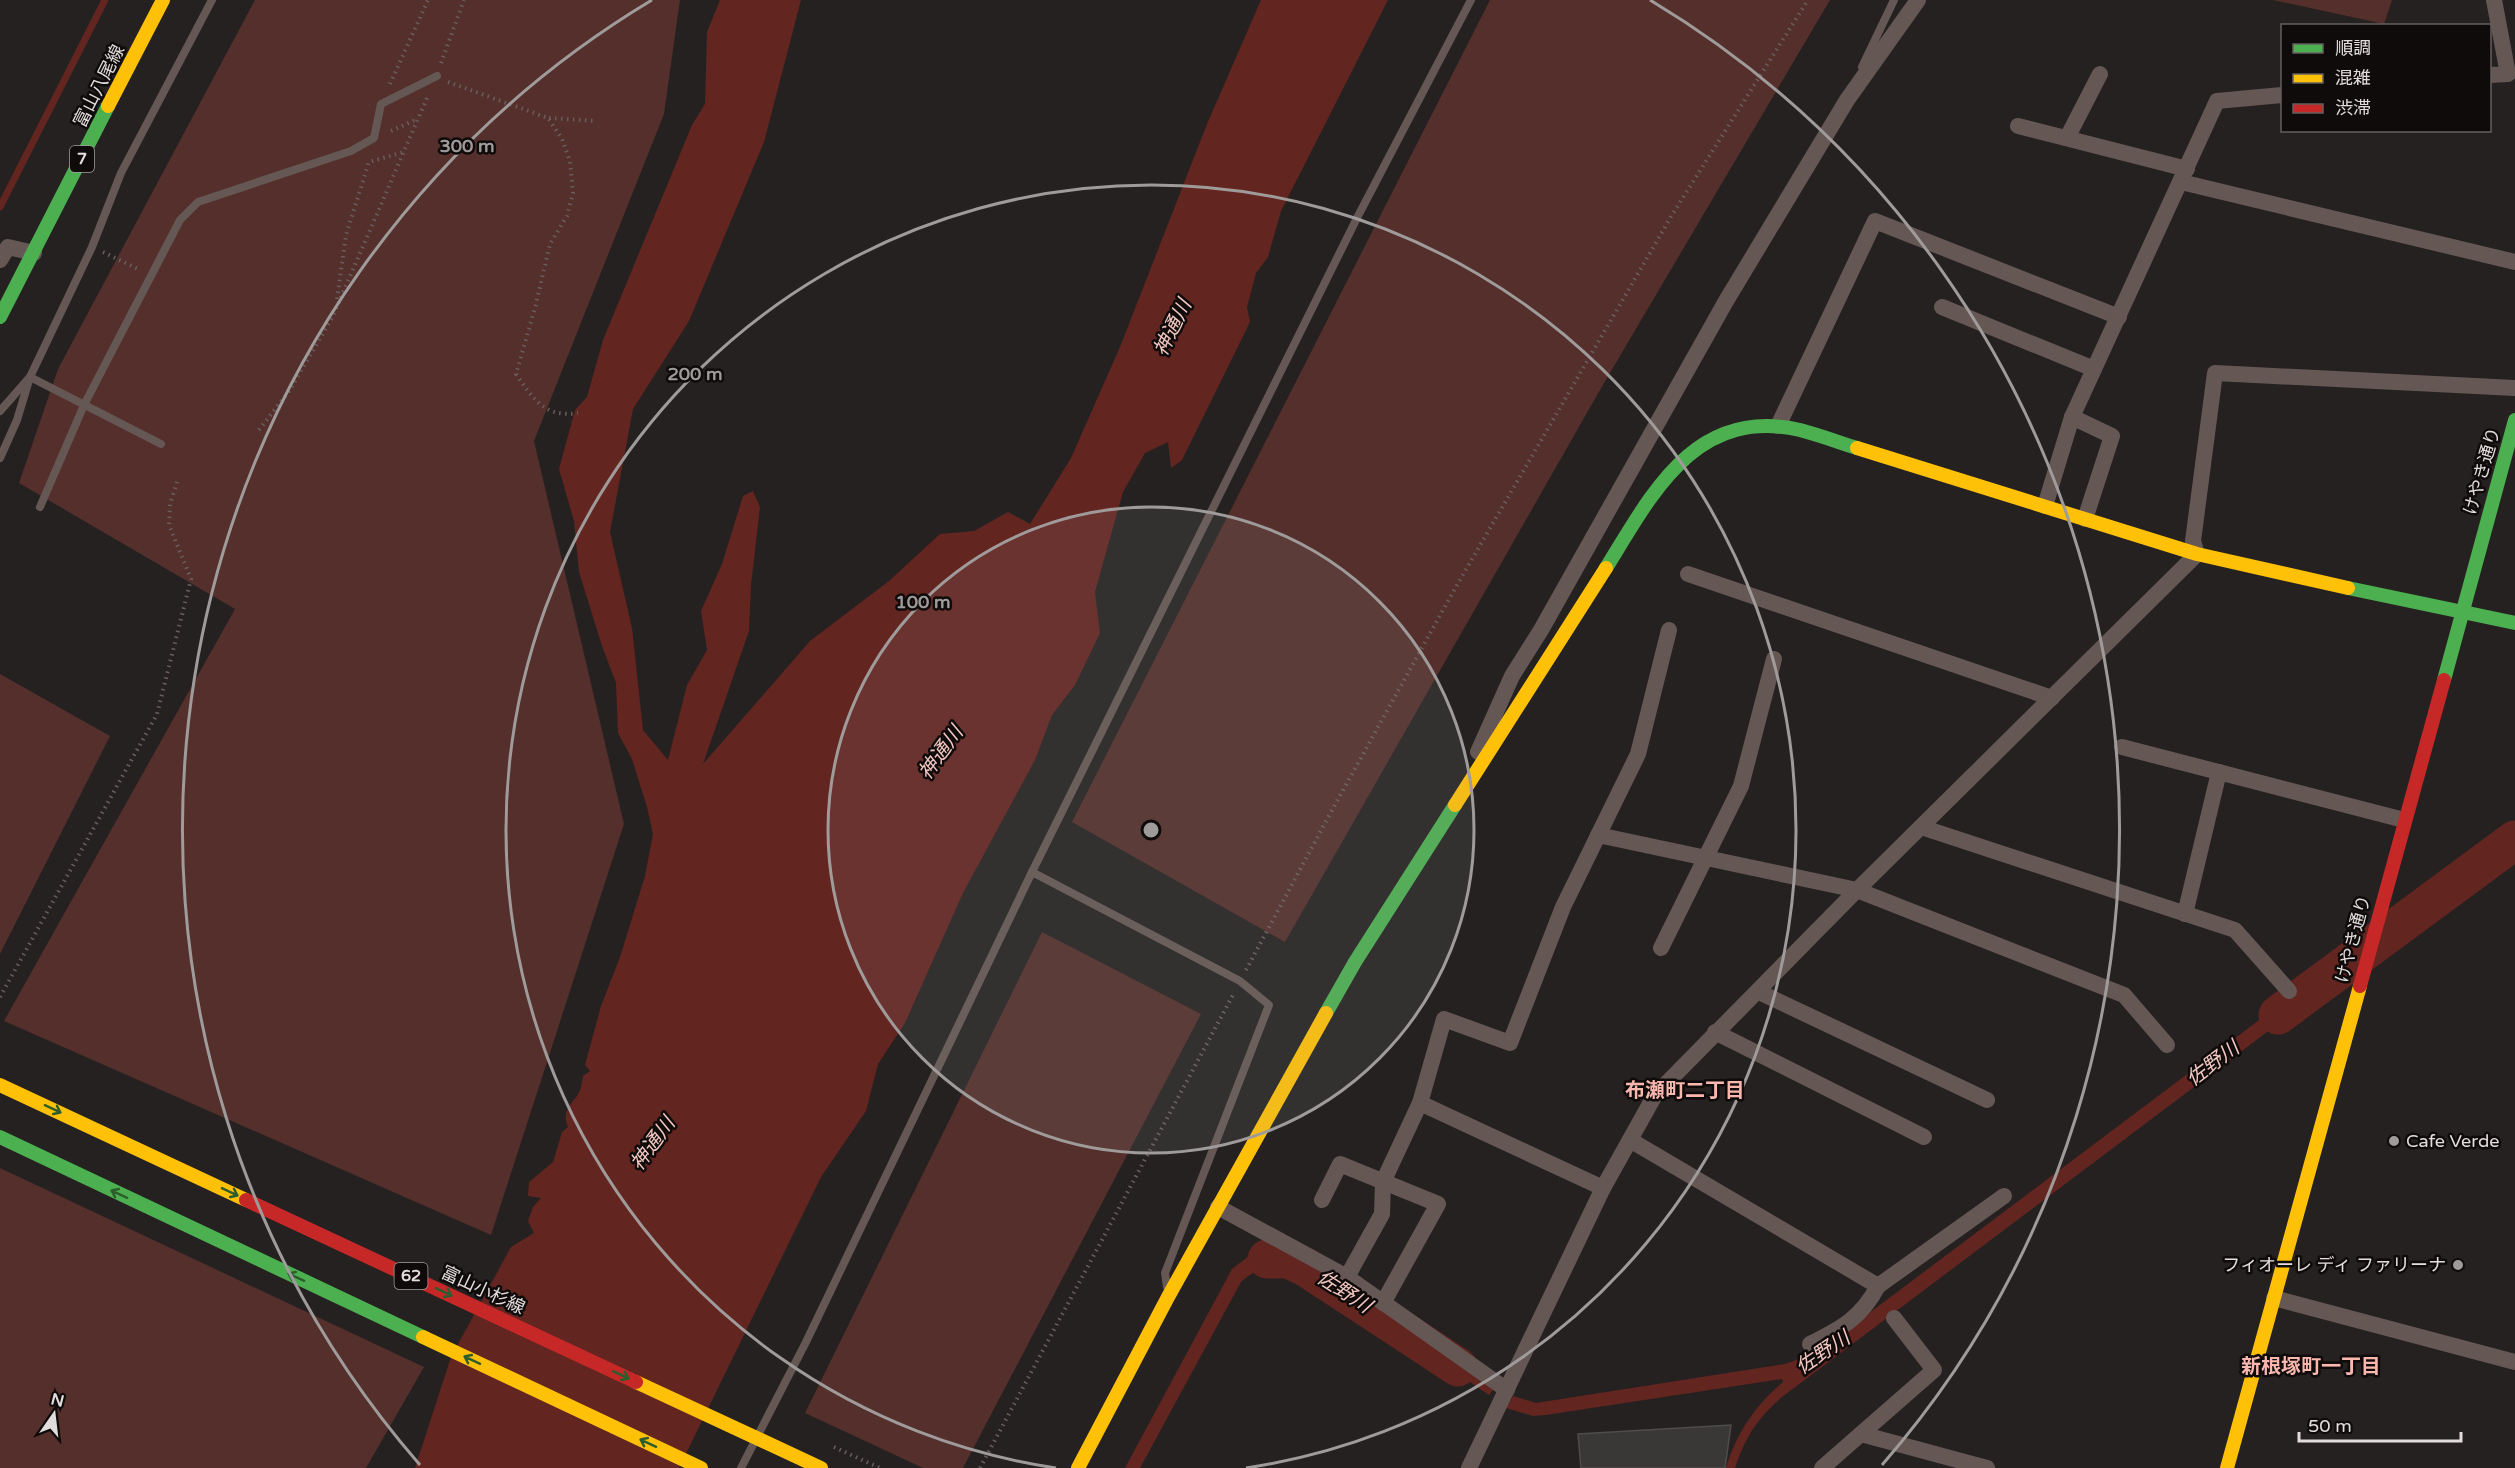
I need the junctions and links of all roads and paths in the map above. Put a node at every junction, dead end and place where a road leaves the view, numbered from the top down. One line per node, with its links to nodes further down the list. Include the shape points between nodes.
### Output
1 (162, 0): 23 (street, 富山八尾線 / 7)
2 (212, 0): 22 (lane, via 121,173)
3 (428, 0): 15 (path)
4 (465, 0): 12 (path)
5 (1471, 0): 61 (lane, via 1357,218)
6 (1808, 0): 65 (path, via 1672,215 1457,585)
7 (1894, 0): 14 (lane)
8 (1918, 0): 14 (street)
9 (2494, 0): 11 (street, via 2508,74)
10 (2100, 75): 19 (street)
11 (2491, 75)
12 (437, 76): 15 (lane); 16 (path, via 460,88); 20 (path)
13 (2281, 95): 21 (street, via 2217,101)
14 (1847, 100): 56 (street, via 1726,301 1512,676)
15 (381, 104): 26 (lane, via 374,138 351,151 198,202 180,220)
16 (548, 118): 17 (path); 36 (path, via 570,161 573,193 567,216 550,244 516,374 549,411)
17 (596, 121)
18 (2018, 126): 19 (street)
19 (2067, 138): 21 (street)
20 (404, 152): 27 (path); 27 (path, via 369,162 346,235)
21 (2184, 175): 25 (street); 29 (street)
22 (92, 247): 26 (path); 32 (lane)
23 (34, 254): 24 (street, via 8,247); 30 (street, 富山八尾線 / 7)
24 (0, 260)
25 (2515, 262)
26 (151, 275): 34 (lane)
27 (337, 303): 40 (path, via 289,391)
28 (1942, 307): 31 (street)
29 (2119, 316): 31 (street); 39 (street, via 1875,221)
30 (0, 317)
31 (2094, 369): 37 (street)
32 (30, 377): 34 (lane); 35 (lane); 42 (lane)
33 (2515, 388): 47 (street, via 2215,373 2193,541)
34 (84, 405): 41 (lane); 45 (lane)
35 (0, 411)
36 (578, 413)
37 (2072, 417): 44 (street); 46 (street, via 2112,436)
38 (2515, 420): 49 (street, けやき通り)
39 (1778, 426): 44 (street); 56 (street, via 1732,430 1711,439 1689,453 1659,484)
40 (259, 430)
41 (161, 444)
42 (0, 458)
43 (178, 479): 68 (path, via 170,504 169,525 191,579 157,714)
44 (2045, 506): 46 (street)
45 (40, 507)
46 (2085, 519): 47 (street)
47 (2197, 554): 49 (street); 53 (street)
48 (1688, 574): 53 (street)
49 (2461, 614): 50 (street); 57 (street, けやき通り)
50 (2515, 623)
51 (1669, 630): 59 (street, via 1638,754)
52 (1774, 659): 60 (street, via 1741,786)
53 (2052, 698): 58 (street)
54 (2122, 747): 55 (street)
55 (2219, 772): 57 (street); 63 (street)
56 (1457, 800): 81 (street, via 1355,962)
57 (2404, 820): 85 (street, けやき通り)
58 (1921, 827): 62 (street); 63 (street)
59 (1598, 835): 60 (street); 73 (street, via 1563,907 1510,1043 1444,1019)
60 (1705, 858): 62 (street); 64 (street)
61 (1032, 872): 65 (lane); 94 (lane)
62 (1857, 890): 67 (street); 70 (street, via 2124,995)
63 (2185, 914): 66 (street, via 2235,930)
64 (1661, 948)
65 (1240, 981): 84 (lane, via 1269,1005 1165,1273); 96 (path)
66 (2289, 991)
67 (1759, 992): 69 (street); 72 (street)
68 (0, 997)
69 (1715, 1032): 75 (street); 76 (street, via 1655,1095)
70 (2167, 1046)
71 (0, 1084): 95 (street, 富山小杉線 / 62, one-way to 95)
72 (1987, 1100)
73 (1420, 1103): 77 (street); 78 (street)
74 (0, 1137): 93 (street, one-way to 74)
75 (1924, 1137)
76 (1630, 1140): 78 (street); 83 (street)
77 (1383, 1182): 80 (street, via 1340,1164); 82 (street, via 1382,1214); 86 (street, via 1438,1204)
78 (1603, 1188): 90 (street)
79 (2004, 1196): 83 (street)
80 (1322, 1200)
81 (1218, 1207): 82 (street); 84 (street)
82 (1347, 1277): 86 (street)
83 (1878, 1286): 88 (street, via 1870,1302 1847,1326)
84 (1168, 1297): 97 (street)
85 (2274, 1298): 89 (street); 100 (street, けやき通り)
86 (1383, 1303): 90 (street)
87 (1894, 1318): 91 (street, via 1934,1370)
88 (1810, 1344)
89 (2515, 1362)
90 (1507, 1390): 92 (street)
91 (1861, 1434): 98 (street); 99 (street)
92 (1472, 1466)
93 (701, 1468)
94 (741, 1468)
95 (821, 1468)
96 (980, 1468)
97 (1078, 1468)
98 (1821, 1468)
99 (1987, 1468)
100 (2227, 1468)

